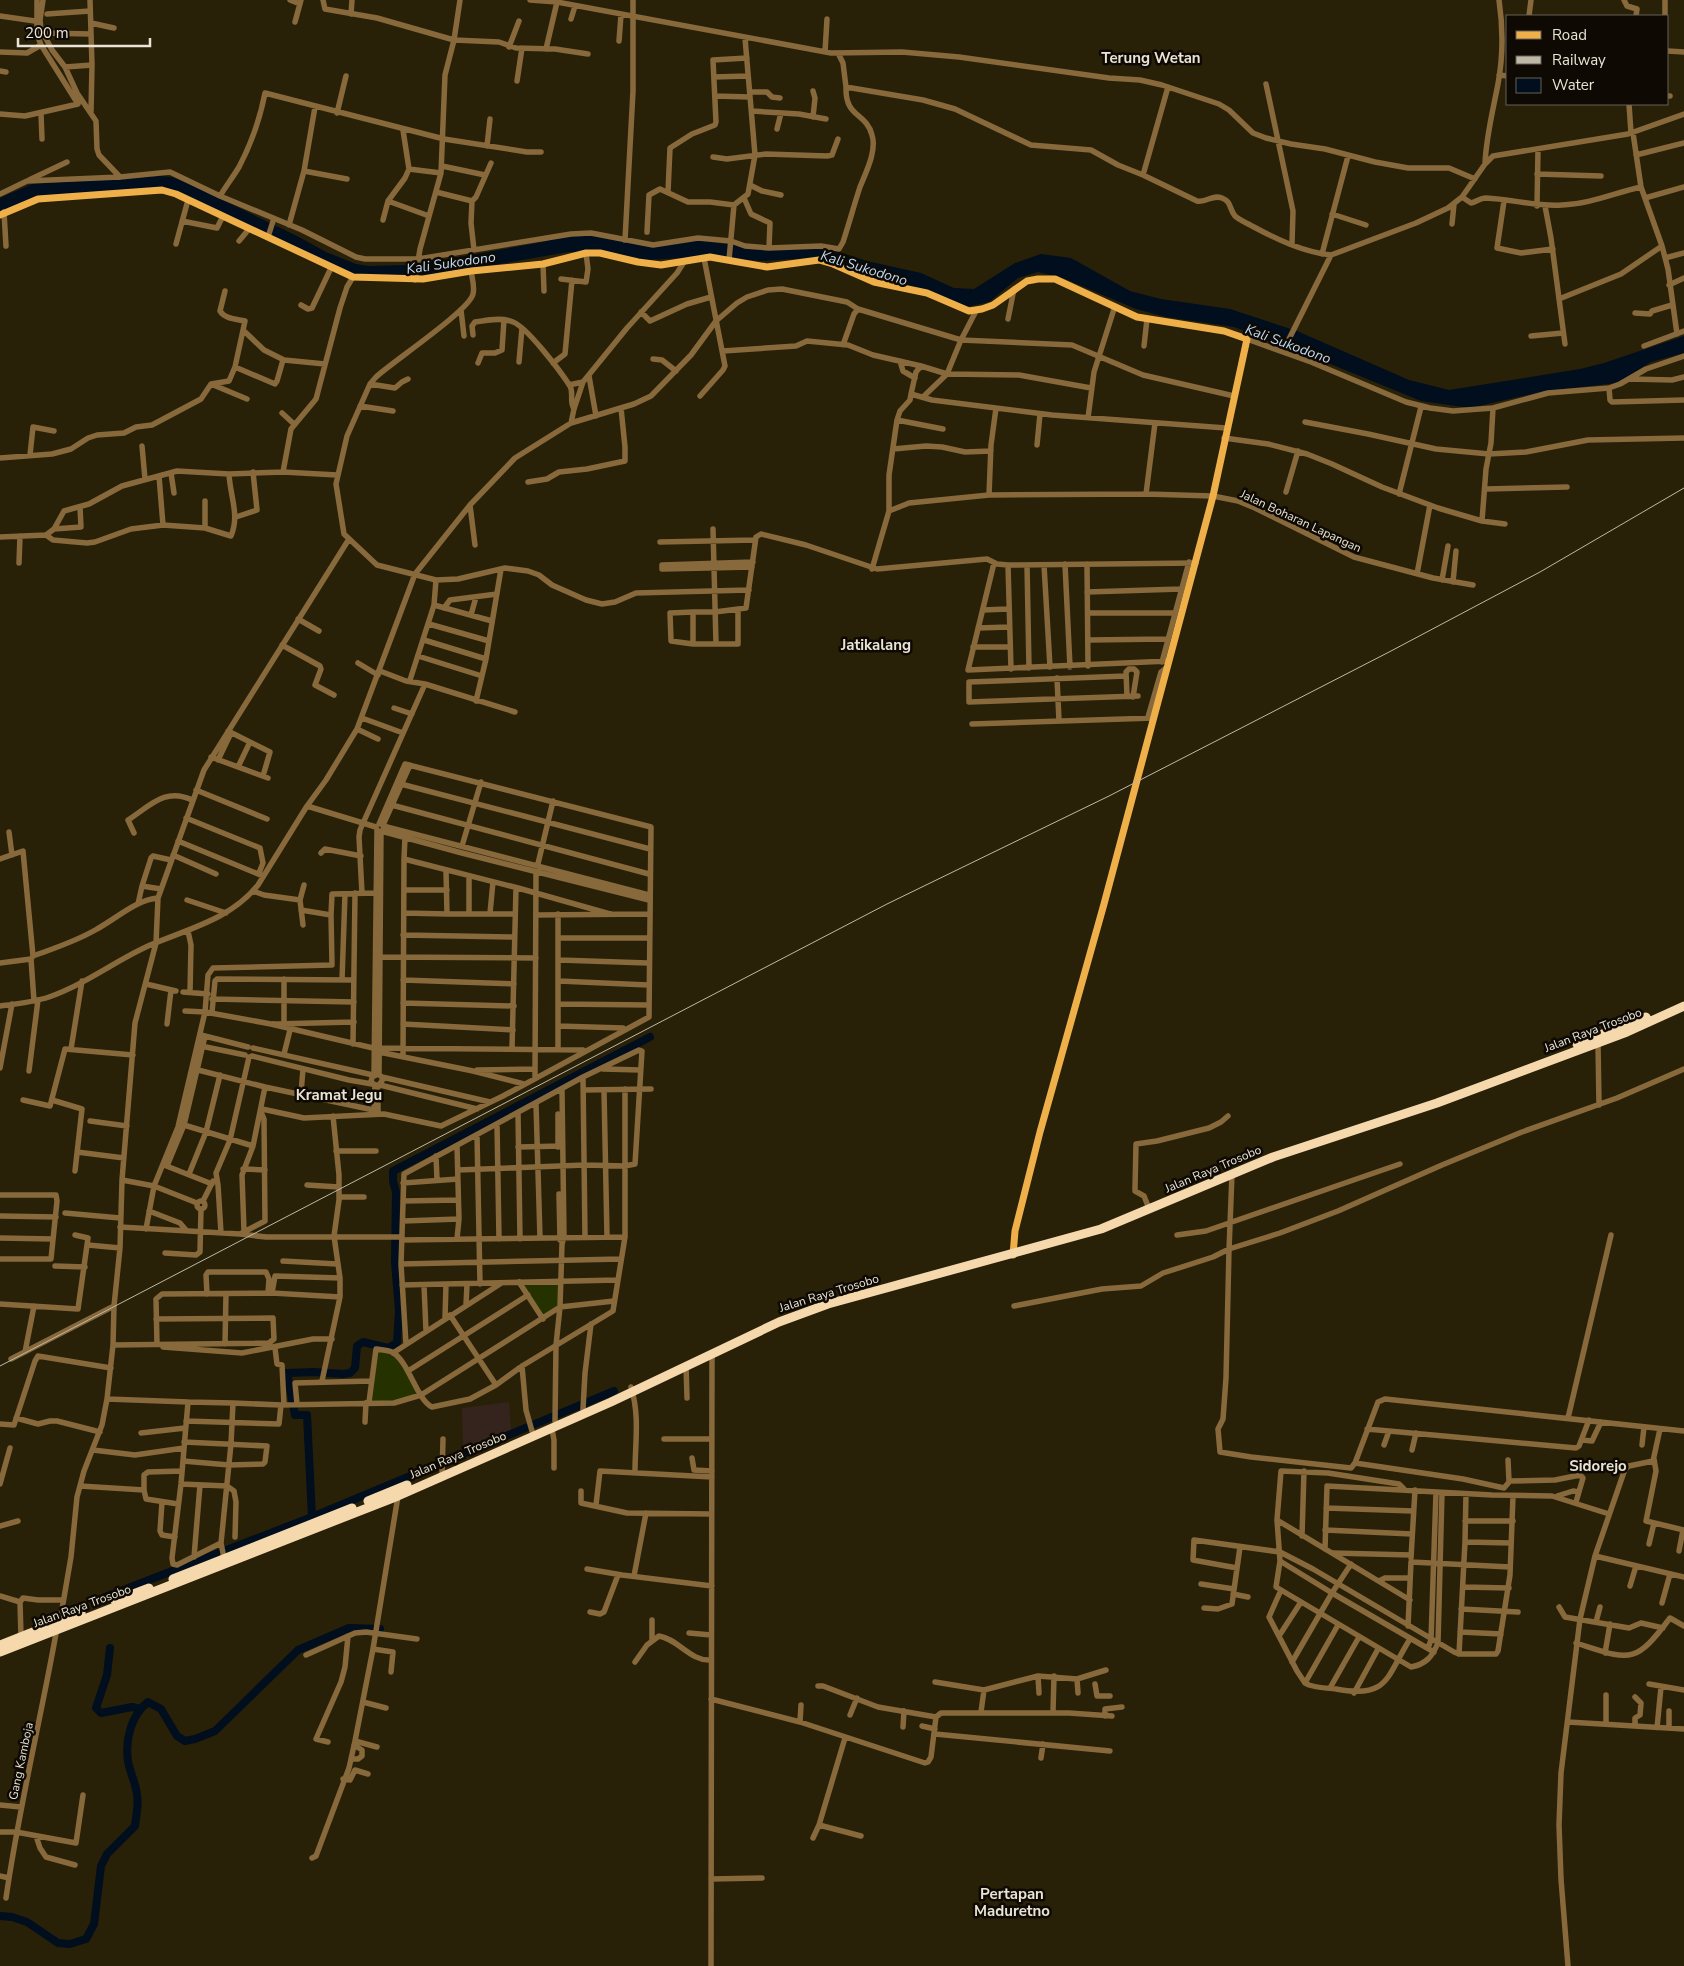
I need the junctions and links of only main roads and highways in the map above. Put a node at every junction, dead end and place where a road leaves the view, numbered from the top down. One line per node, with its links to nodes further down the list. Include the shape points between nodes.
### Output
1 (2, 214): 5 (main road, via 38,199 165,191 353,277 415,279 543,264 586,253 608,254 649,264 704,258 729,259 767,267 815,260 874,282 918,291 962,310 976,311 993,305 1027,281 1055,279 1135,316 1224,331 1246,339 1213,496 1192,562 1104,904 1050,1092)
2 (1684, 1000): 4 (highway, Jalan Raya Trosobo, via 1527,1064 1286,1148)
3 (1684, 1006): 4 (highway, Jalan Raya Trosobo, via 1598,1043)
4 (1235, 1172): 5 (highway, Jalan Raya Trosobo, via 1147,1203 1100,1225); 5 (highway, Jalan Raya Trosobo, via 1101,1229)
5 (1013, 1247): 6 (highway, Jalan Raya Trosobo, via 789,1318); 6 (highway, Jalan Raya Trosobo, via 790,1312)
6 (632, 1390): 7 (highway, Jalan Raya Trosobo); 7 (highway, Jalan Raya Trosobo, via 583,1406)
7 (554, 1420): 8 (highway, Jalan Raya Trosobo); 8 (highway, Jalan Raya Trosobo)
8 (443, 1468): 9 (highway, Jalan Raya Trosobo, via 355,1507 222,1552); 9 (highway, Jalan Raya Trosobo, via 398,1496)
9 (106, 1607): 10 (highway, Jalan Raya Trosobo)
10 (58, 1624): 11 (highway, Jalan Raya Trosobo); 12 (highway, Jalan Raya Trosobo)
11 (0, 1644)
12 (0, 1652)

